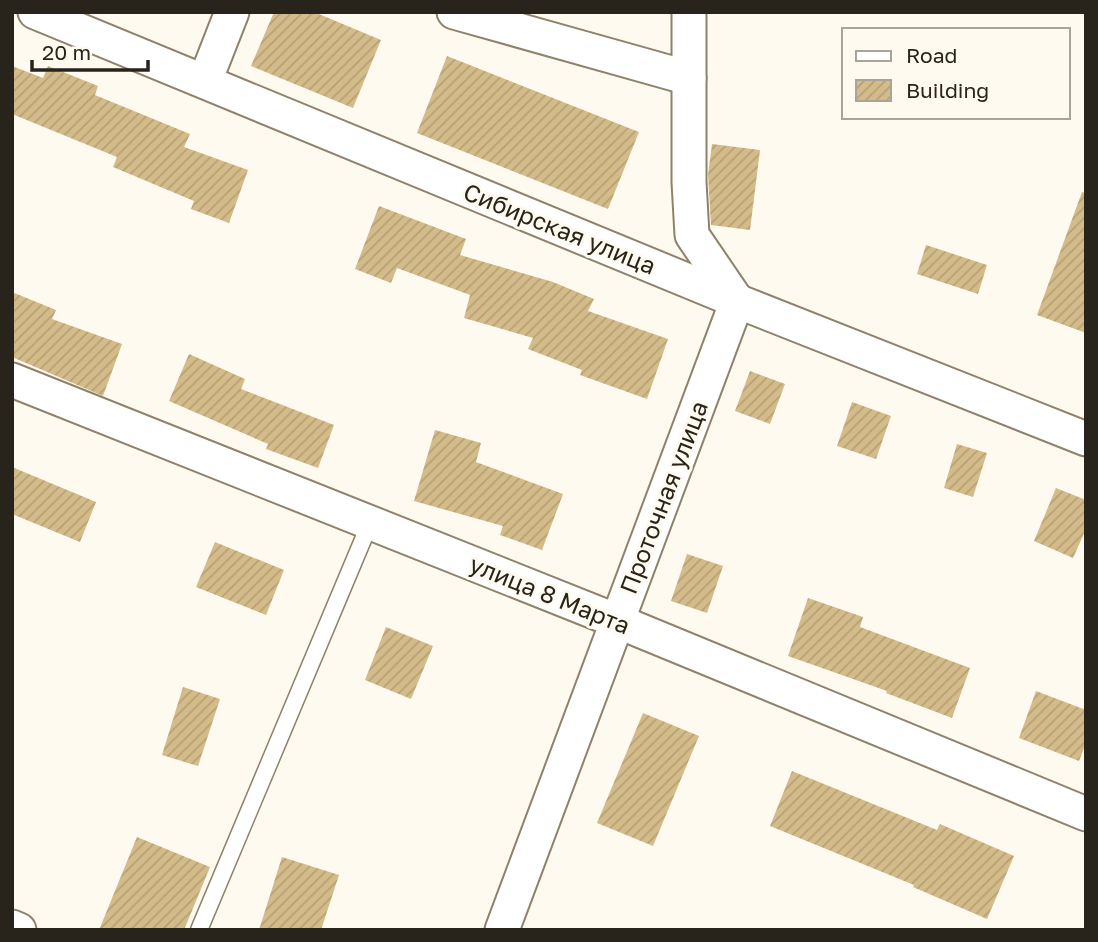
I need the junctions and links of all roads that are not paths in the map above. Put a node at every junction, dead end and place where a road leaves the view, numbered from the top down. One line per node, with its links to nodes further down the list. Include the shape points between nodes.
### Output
1 (35, 12): 6 (street, Сибирская улица)
2 (232, 12): 6 (street)
3 (454, 12): 5 (street)
4 (689, 12): 5 (street)
5 (689, 78): 7 (street, via 692,235)
6 (205, 81): 7 (street, Сибирская улица)
7 (737, 301): 9 (street, Сибирская улица); 11 (street, Проточная улица)
8 (12, 380): 10 (street, улица 8 Марта)
9 (1086, 439)
10 (370, 523): 11 (street, улица 8 Марта); 15 (lane)
11 (617, 621): 12 (street, улица 8 Марта); 16 (street, Проточная улица)
12 (1086, 814)
13 (12, 927): 14 (street)
14 (19, 930)
15 (199, 930)
16 (502, 930)

